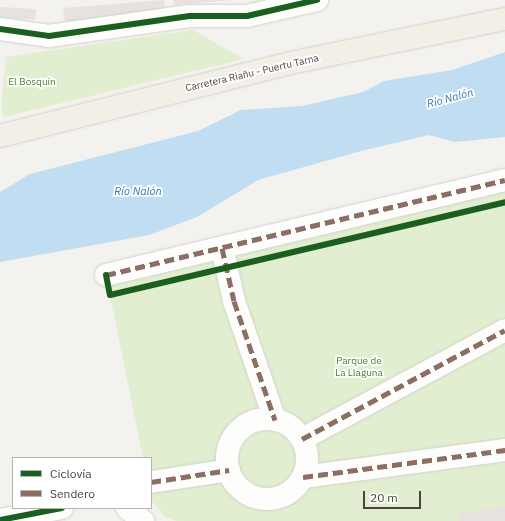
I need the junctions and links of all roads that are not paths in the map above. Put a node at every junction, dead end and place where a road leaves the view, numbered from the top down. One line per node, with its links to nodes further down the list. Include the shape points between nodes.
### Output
1 (317, 0): 3 (street, via 247,16 190,16 49,36)
2 (505, 19): 4 (main road, Carretera Riañu - Puertu Tarna, via 290,63)
3 (0, 29)
4 (0, 136)
5 (505, 180): 6 (street)
6 (222, 248): 7 (street); 9 (street, via 234,301)
7 (106, 275)
8 (505, 330): 10 (street)
9 (275, 420): 10 (street, via 291,427); 12 (street, via 263,419 241,429 229,448)
10 (302, 439): 13 (street, via 307,451)
11 (505, 450): 13 (street)
12 (229, 470): 13 (street, via 245,492 264,498 284,496); 14 (street)
13 (304, 477)
14 (152, 482)
15 (57, 509): 17 (street)
16 (128, 509): 18 (street)
17 (0, 520)
18 (143, 521)

